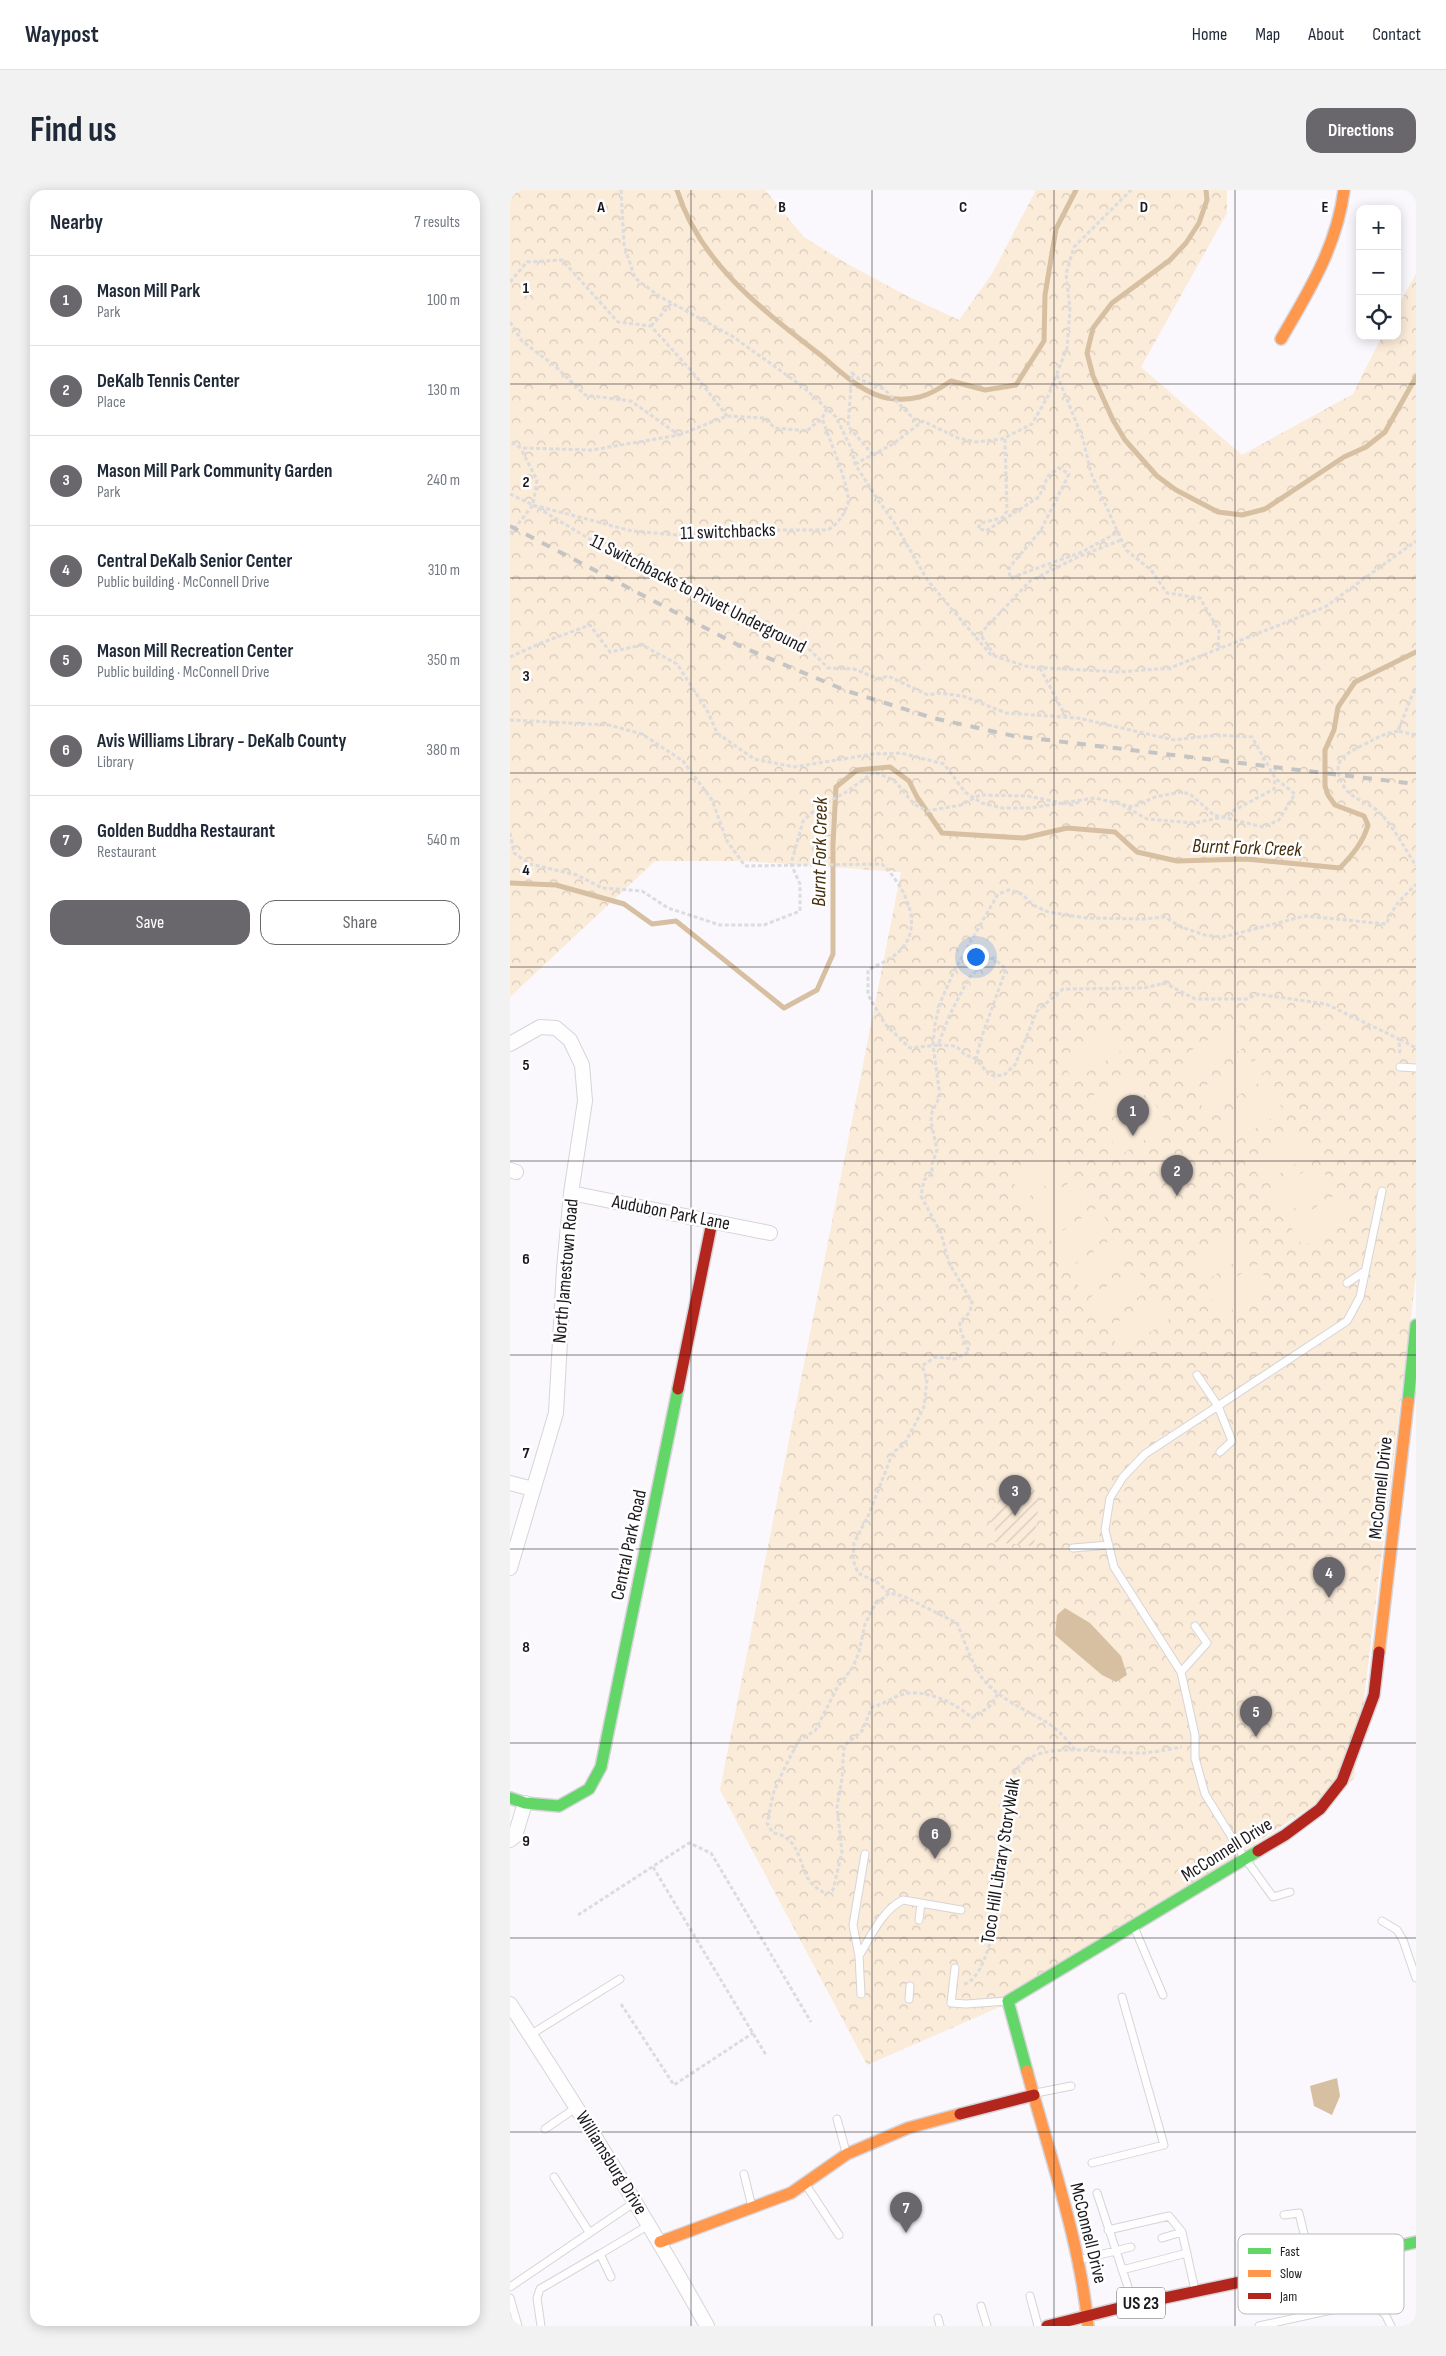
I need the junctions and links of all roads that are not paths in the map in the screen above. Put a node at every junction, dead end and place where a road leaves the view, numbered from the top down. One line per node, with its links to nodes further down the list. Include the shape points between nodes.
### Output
1 (1344, 190): 2 (street, via 1333,244)
2 (1280, 339)
3 (510, 1044): 7 (street, North Jamestown Road, via 540,1027 556,1028 570,1040 582,1065 585,1101)
4 (1400, 1067): 5 (lane)
5 (1416, 1068)
6 (1382, 1191): 10 (lane)
7 (572, 1193): 8 (street, Audubon Park Lane); 17 (street, North Jamestown Road, via 556,1413)
8 (712, 1222): 9 (street, Audubon Park Lane); 24 (street, Central Park Road, via 601,1767 589,1789 559,1806)
9 (770, 1233)
10 (1365, 1271): 11 (lane); 14 (lane, via 1360,1297 1347,1321)
11 (1347, 1283)
12 (1416, 1325): 27 (street, McConnell Drive, via 1374,1694 1342,1781 1320,1809)
13 (1197, 1375): 14 (lane)
14 (1218, 1406): 15 (lane, via 1232,1441); 18 (lane, via 1145,1454 1123,1477 1110,1498 1105,1530)
15 (1220, 1452)
16 (510, 1483): 17 (street)
17 (533, 1489): 20 (street, North Jamestown Road)
18 (1108, 1545): 19 (lane); 22 (lane, via 1114,1567)
19 (1073, 1548)
20 (510, 1568)
21 (1195, 1626): 22 (lane, via 1207,1643)
22 (1181, 1672): 27 (lane, via 1195,1735 1198,1774 1205,1794)
23 (510, 1798): 24 (street, Central Park Road)
24 (525, 1803): 25 (street, via 516,1836)
25 (510, 1840)
26 (864, 1854): 34 (lane, via 853,1924)
27 (1246, 1859): 28 (lane, via 1274,1897); 33 (street, McConnell Drive)
28 (1290, 1892)
29 (921, 1903): 30 (lane); 31 (lane); 34 (lane, via 903,1900 898,1903 880,1922)
30 (961, 1910)
31 (919, 1920)
32 (1382, 1921): 36 (lane, via 1397,1930 1403,1940)
33 (1134, 1926): 40 (lane); 43 (street, McConnell Drive)
34 (859, 1956): 39 (lane)
35 (955, 1968): 43 (lane, via 951,2003)
36 (1416, 1978)
37 (620, 1979): 46 (lane)
38 (910, 1986): 42 (lane)
39 (860, 1994)
40 (1163, 1995)
41 (1122, 1997): 53 (lane, via 1164,2145)
42 (909, 1998)
43 (1008, 2001): 48 (street, McConnell Drive)
44 (510, 2004): 46 (street, Williamsburg Drive)
45 (510, 2018): 46 (street)
46 (527, 2030): 49 (street, Williamsburg Drive)
47 (1071, 2086): 48 (lane)
48 (1034, 2095): 52 (street, via 908,2128); 73 (street, McConnell Drive)
49 (577, 2107): 51 (lane); 58 (street, Williamsburg Drive)
50 (837, 2119): 52 (lane)
51 (545, 2129)
52 (847, 2154): 56 (street)
53 (1092, 2163)
54 (744, 2174): 59 (lane)
55 (554, 2177): 63 (lane)
56 (805, 2183): 59 (street, via 791,2193); 66 (lane)
57 (1097, 2193): 62 (lane)
58 (635, 2202): 61 (street, Williamsburg Drive); 63 (lane)
59 (752, 2207): 68 (street)
60 (1284, 2216): 65 (lane, via 1299,2213)
61 (649, 2225): 68 (street, Williamsburg Drive); 72 (lane)
62 (1108, 2230): 64 (lane, via 1169,2216); 70 (lane)
63 (589, 2232): 77 (lane)
64 (1182, 2232): 67 (lane); 71 (lane)
65 (1304, 2234)
66 (839, 2235)
67 (1162, 2238)
68 (660, 2242): 89 (street, Williamsburg Drive)
69 (1131, 2247): 70 (lane)
70 (1116, 2252): 73 (lane); 74 (lane)
71 (1187, 2253): 74 (lane); 78 (lane)
72 (600, 2254): 75 (lane); 88 (lane, via 540,2289 537,2298)
73 (1078, 2260): 86 (street, McConnell Drive)
74 (1122, 2270): 81 (lane)
75 (611, 2277)
76 (1238, 2283): 78 (street, US 23)
77 (510, 2287)
78 (1196, 2292): 81 (street, US 23)
79 (1030, 2296): 92 (lane)
80 (510, 2298): 87 (lane)
81 (1131, 2305): 86 (street, US 23)
82 (981, 2306): 91 (lane)
83 (1314, 2314): 94 (lane)
84 (1385, 2314): 95 (lane)
85 (938, 2318): 90 (lane)
86 (1088, 2321): 93 (street, US 23)
87 (518, 2326)
88 (541, 2326)
89 (707, 2326)
90 (940, 2326)
91 (987, 2326)
92 (1038, 2326)
93 (1047, 2326)
94 (1259, 2326)
95 (1391, 2326)

